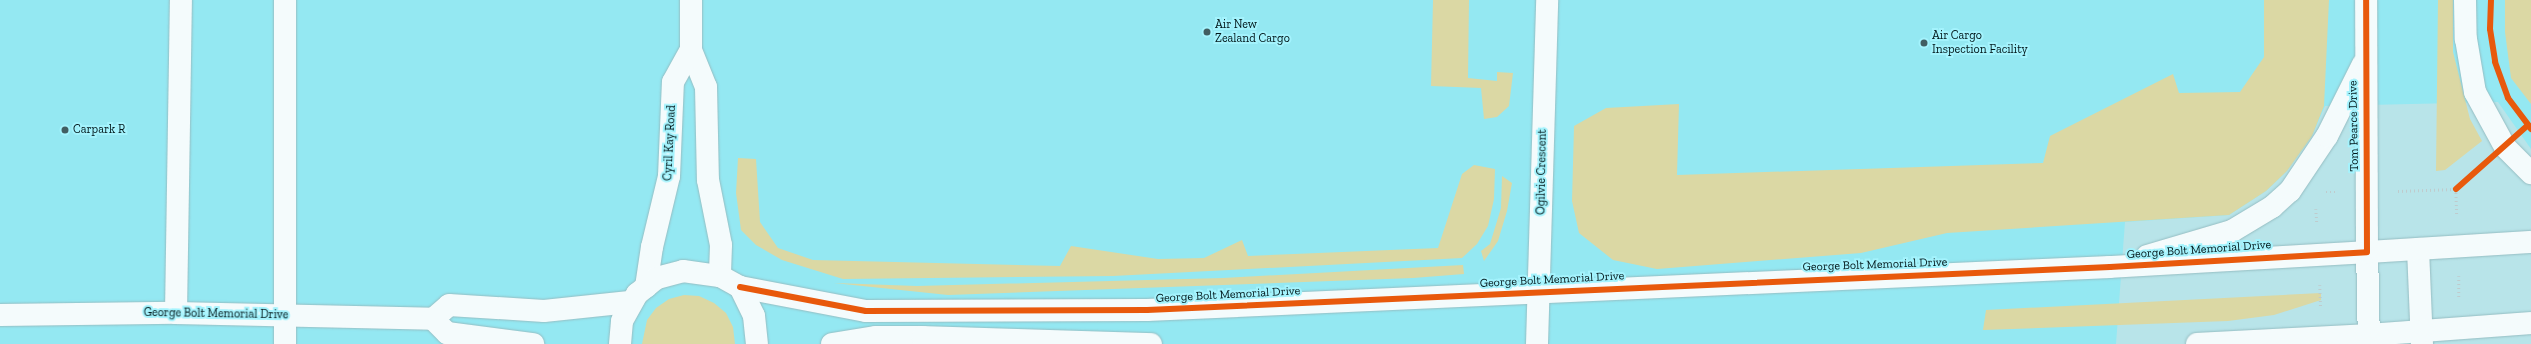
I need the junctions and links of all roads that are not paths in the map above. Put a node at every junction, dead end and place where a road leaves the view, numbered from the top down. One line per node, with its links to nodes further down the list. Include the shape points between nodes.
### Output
1 (181, 0): 19 (street)
2 (285, 0): 20 (street)
3 (691, 0): 7 (street, Cyril Kay Road)
4 (1547, 0): 17 (street, Ogilvie Crescent)
5 (2366, 0): 8 (street, Tom Pearce Drive)
6 (2465, 0): 9 (street, via 2466,39 2475,92 2504,147)
7 (691, 50): 14 (street, Cyril Kay Road, via 706,87 708,180 721,245); 15 (street, Cyril Kay Road, via 673,82 669,176 652,247)
8 (2365, 61): 12 (street, Tom Pearce Drive); 13 (street, via 2305,173 2272,207 2232,231)
9 (2531, 173)
10 (2531, 242): 11 (street, George Bolt Memorial Drive)
11 (2418, 249): 12 (street, George Bolt Memorial Drive); 24 (street)
12 (2367, 252): 13 (street, George Bolt Memorial Drive); 25 (street, Tom Pearce Drive)
13 (2110, 267): 17 (street, George Bolt Memorial Drive)
14 (720, 276): 15 (street, via 683,271 666,274); 16 (street, George Bolt Memorial Drive)
15 (646, 287): 18 (street)
16 (740, 287): 17 (street, George Bolt Memorial Drive, via 866,311 1039,312 1147,310); 29 (street, via 754,316)
17 (1538, 291): 32 (street, Ogilvie Crescent)
18 (630, 302): 22 (street, via 544,311 449,305); 28 (street, via 622,321)
19 (176, 313): 20 (street, George Bolt Memorial Drive); 21 (street, George Bolt Memorial Drive)
20 (286, 314): 22 (street, George Bolt Memorial Drive); 27 (street)
21 (0, 315)
22 (433, 318): 26 (street, via 447,333)
23 (2531, 323): 24 (street)
24 (2422, 337): 25 (street)
25 (2369, 340): 33 (street)
26 (525, 343)
27 (285, 344)
28 (620, 344)
29 (757, 344)
30 (832, 344): 31 (street, via 876,337 923,337)
31 (1151, 344)
32 (1537, 344)
33 (2197, 344)

